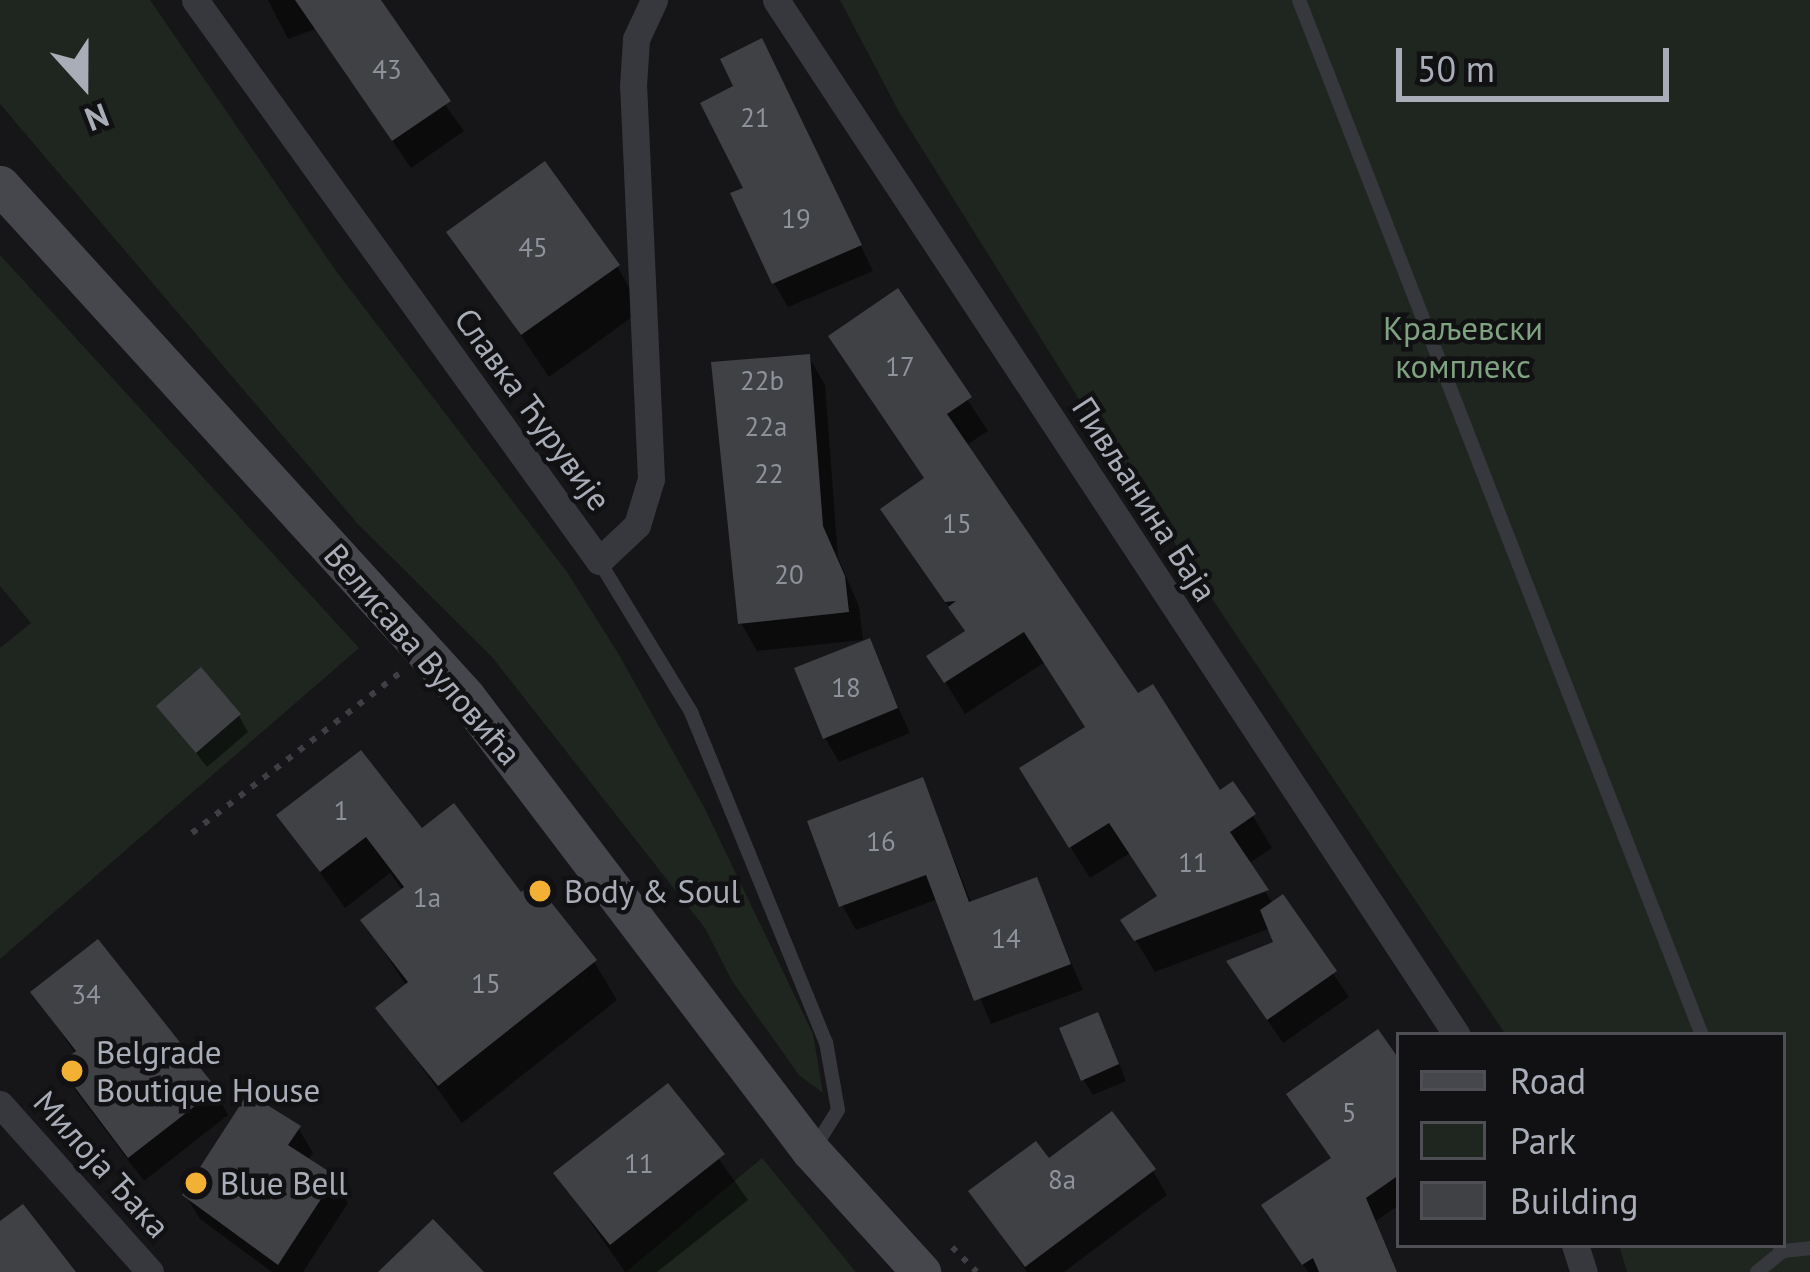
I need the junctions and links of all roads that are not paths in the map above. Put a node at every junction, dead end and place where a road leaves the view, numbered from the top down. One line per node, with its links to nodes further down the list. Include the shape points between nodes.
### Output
1 (195, 0): 6 (street, Славка Ћурувије)
2 (654, 0): 6 (street, Славка Ћурувије, via 636,40 633,86 651,479 637,525)
3 (776, 0): 7 (street, Пивљанина Баја)
4 (1299, 0): 8 (lane)
5 (0, 185): 10 (street, Велисава Вуловића, via 412,663 511,752)
6 (599, 561): 10 (lane, via 691,712 826,1042 838,1110)
7 (1455, 1032)
8 (1701, 1032)
9 (0, 1104): 13 (street, Милоја Ђака)
10 (811, 1151): 14 (street, Велисава Вуловића)
11 (1781, 1248): 12 (lane); 15 (lane)
12 (1810, 1248)
13 (150, 1272)
14 (921, 1272)
15 (1756, 1272)

